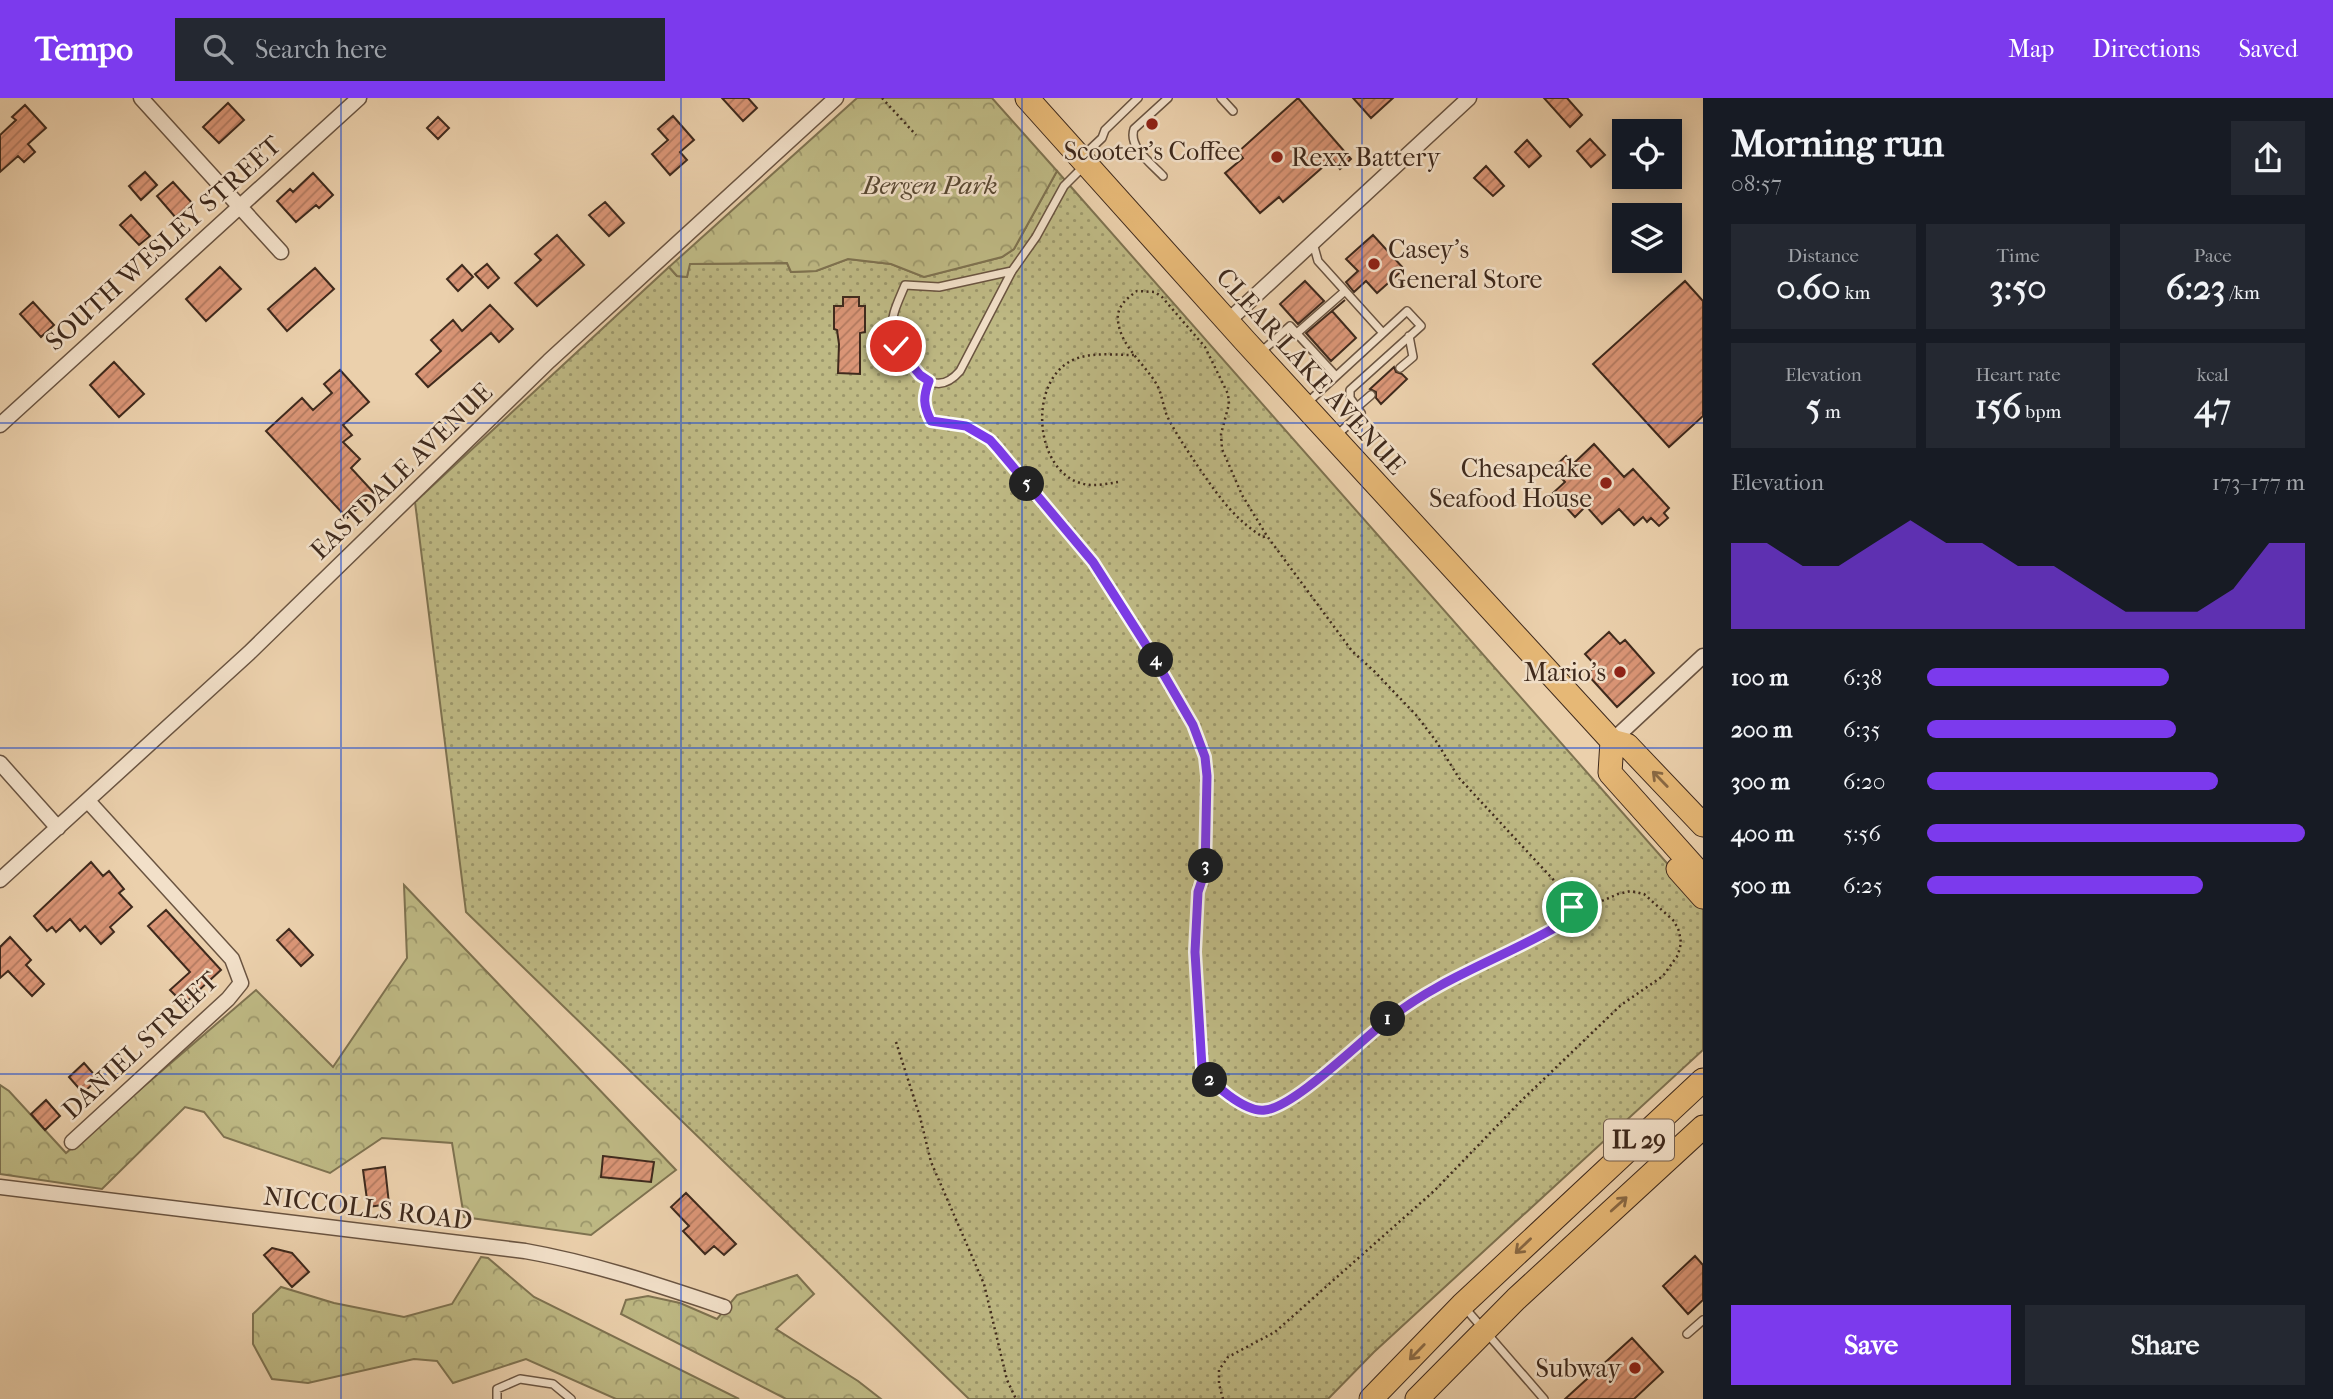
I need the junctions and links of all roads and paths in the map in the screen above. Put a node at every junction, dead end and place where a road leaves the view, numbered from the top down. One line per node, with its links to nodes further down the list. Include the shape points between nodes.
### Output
1 (141, 98): 14 (street)
2 (359, 98): 14 (street, SOUTH WESLEY STREET)
3 (836, 98): 38 (street, EASTDALE AVENUE, via 570,342 249,653)
4 (882, 98): 11 (path)
5 (1027, 98): 12 (main road, CLEAR LAKE AVENUE)
6 (1138, 98): 12 (lane, via 1105,130)
7 (1168, 98): 13 (lane, via 1132,134 1135,146)
8 (1221, 98): 10 (lane)
9 (1469, 98): 15 (street)
10 (1233, 111)
11 (916, 135)
12 (1084, 161): 17 (lane, via 1063,186); 19 (main road, CLEAR LAKE AVENUE)
13 (1163, 176)
14 (239, 208): 16 (street); 31 (street, SOUTH WESLEY STREET)
15 (1313, 242): 18 (lane, via 1318,261); 19 (street)
16 (281, 252)
17 (1012, 271): 27 (lane, via 960,371 943,383); 27 (lane, via 939,287 905,285 892,335 896,346)
18 (1345, 291): 20 (lane); 21 (lane)
19 (1228, 321): 24 (main road, CLEAR LAKE AVENUE)
20 (1297, 333): 24 (lane, via 1290,326); 26 (lane)
21 (1383, 333): 22 (lane, via 1407,310 1421,326); 26 (lane)
22 (1409, 336): 25 (lane, via 1413,357); 30 (lane, via 1350,390)
23 (1134, 355): 33 (path, via 1084,357 1064,366 1050,384 1043,416 1046,448 1061,471 1081,483); 34 (path, via 1157,386 1175,432 1219,497 1248,528); 34 (path, via 1120,331 1118,313 1137,291 1155,292 1205,347 1222,381 1228,404 1222,449 1242,495)
24 (1258, 355): 29 (main road, CLEAR LAKE AVENUE)
25 (1400, 368)
26 (1336, 376): 29 (lane)
27 (929, 381): 45 (path, via 923,397 931,421 966,426 990,440 1093,562 1183,704 1200,742 1207,776 1206,859 1198,892 1195,974 1206,1077 1247,1107 1267,1110 1300,1092 1398,1012 1558,926)
28 (1371, 395): 30 (lane)
29 (1304, 405): 32 (main road, CLEAR LAKE AVENUE)
30 (1356, 408): 32 (lane, via 1360,413)
31 (0, 425)
32 (1334, 438): 36 (main road, CLEAR LAKE AVENUE)
33 (1118, 482)
34 (1268, 536): 45 (path, via 1347,645 1416,715 1459,778 1562,889)
35 (1703, 656): 36 (street)
36 (1612, 741): 39 (main road, via 1610,773); 40 (main road, CLEAR LAKE AVENUE, one-way to 36, via 1627,745)
37 (0, 763): 41 (street)
38 (88, 800): 41 (street, EASTDALE AVENUE); 49 (street, DANIEL STREET, via 232,959 241,984)
39 (1655, 825): 42 (main road); 44 (main road, via 1656,845)
40 (1703, 825)
41 (58, 828): 43 (street, EASTDALE AVENUE)
42 (1703, 877)
43 (0, 880)
44 (1703, 897)
45 (1572, 907): 59 (path, via 1588,907 1631,891 1644,894 1674,921 1681,943 1678,955 1663,976 1621,1004 1434,1191 1275,1332 1228,1357 1219,1370)
46 (896, 1042): 58 (path, via 931,1162 984,1284 1007,1380)
47 (1703, 1080): 51 (main road, IL 29, one-way to 51)
48 (1703, 1128): 54 (main road, IL 29, one-way to 48, via 1568,1249)
49 (72, 1142)
50 (0, 1188): 52 (street, NICCOLLS ROAD, via 525,1251 567,1258)
51 (1462, 1305): 54 (lane); 60 (main road, IL 29, one-way to 60)
52 (724, 1307)
53 (1703, 1320): 55 (lane)
54 (1486, 1331): 61 (main road, IL 29); 62 (lane)
55 (1687, 1334)
56 (496, 1399): 57 (lane, via 497,1389 520,1379 553,1384)
57 (571, 1399)
58 (1016, 1399)
59 (1223, 1399)
60 (1371, 1399)
61 (1417, 1399)
62 (1544, 1399)

